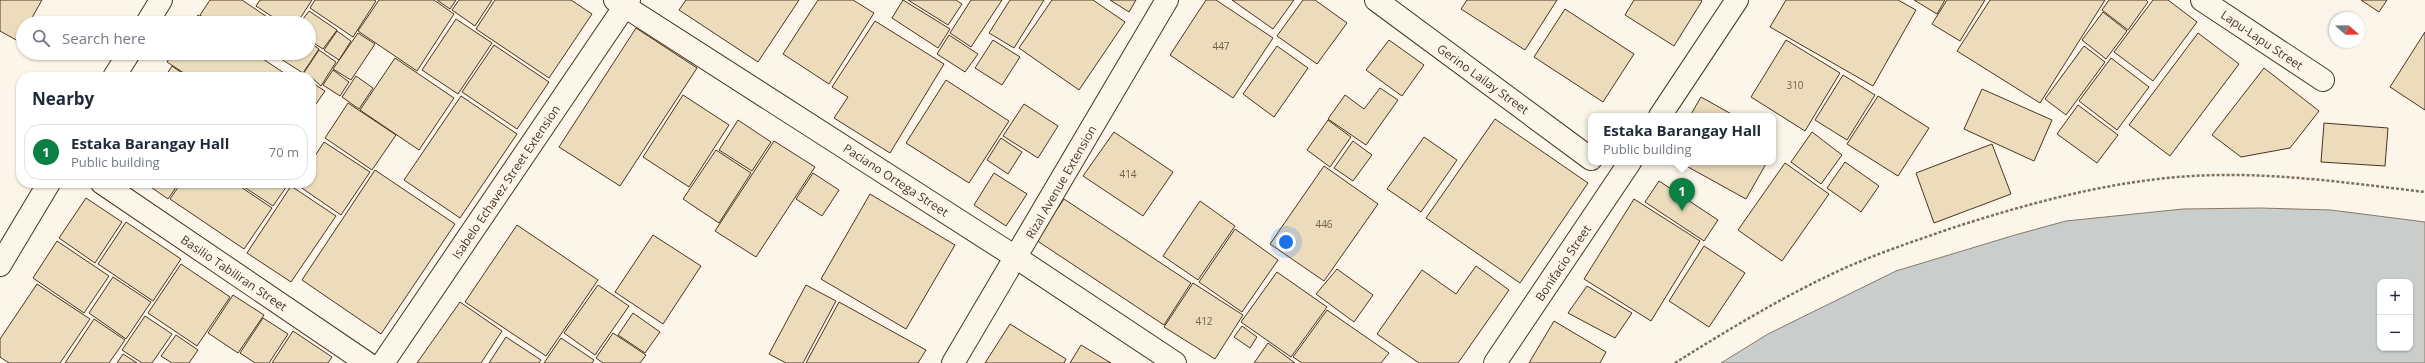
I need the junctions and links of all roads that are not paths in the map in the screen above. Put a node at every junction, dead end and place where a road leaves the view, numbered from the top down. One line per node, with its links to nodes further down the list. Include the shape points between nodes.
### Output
1 (161, 0): 7 (street)
2 (1167, 0): 17 (street, Rizal Avenue Extension)
3 (1376, 0): 12 (street, Gerino Lailay Street)
4 (1737, 0): 11 (street)
5 (2202, 0): 10 (street, Lapu-Lapu Street)
6 (623, 2): 17 (street, Paciano Ortega Street); 20 (street, Isabelo Echavez Street Extension)
7 (151, 16)
8 (125, 60): 9 (street)
9 (117, 72)
10 (2323, 80)
11 (1662, 113)
12 (1588, 156)
13 (1606, 165): 14 (street)
14 (1624, 170): 23 (street, Bonifacio Street)
15 (46, 188): 18 (street)
16 (109, 188): 19 (street, Basilio Tabiliran Street)
17 (1017, 258): 21 (street, Rizal Avenue Extension); 22 (street, Paciano Ortega Street)
18 (0, 265)
19 (367, 363)
20 (383, 363)
21 (953, 363)
22 (1175, 363)
23 (1495, 363)

